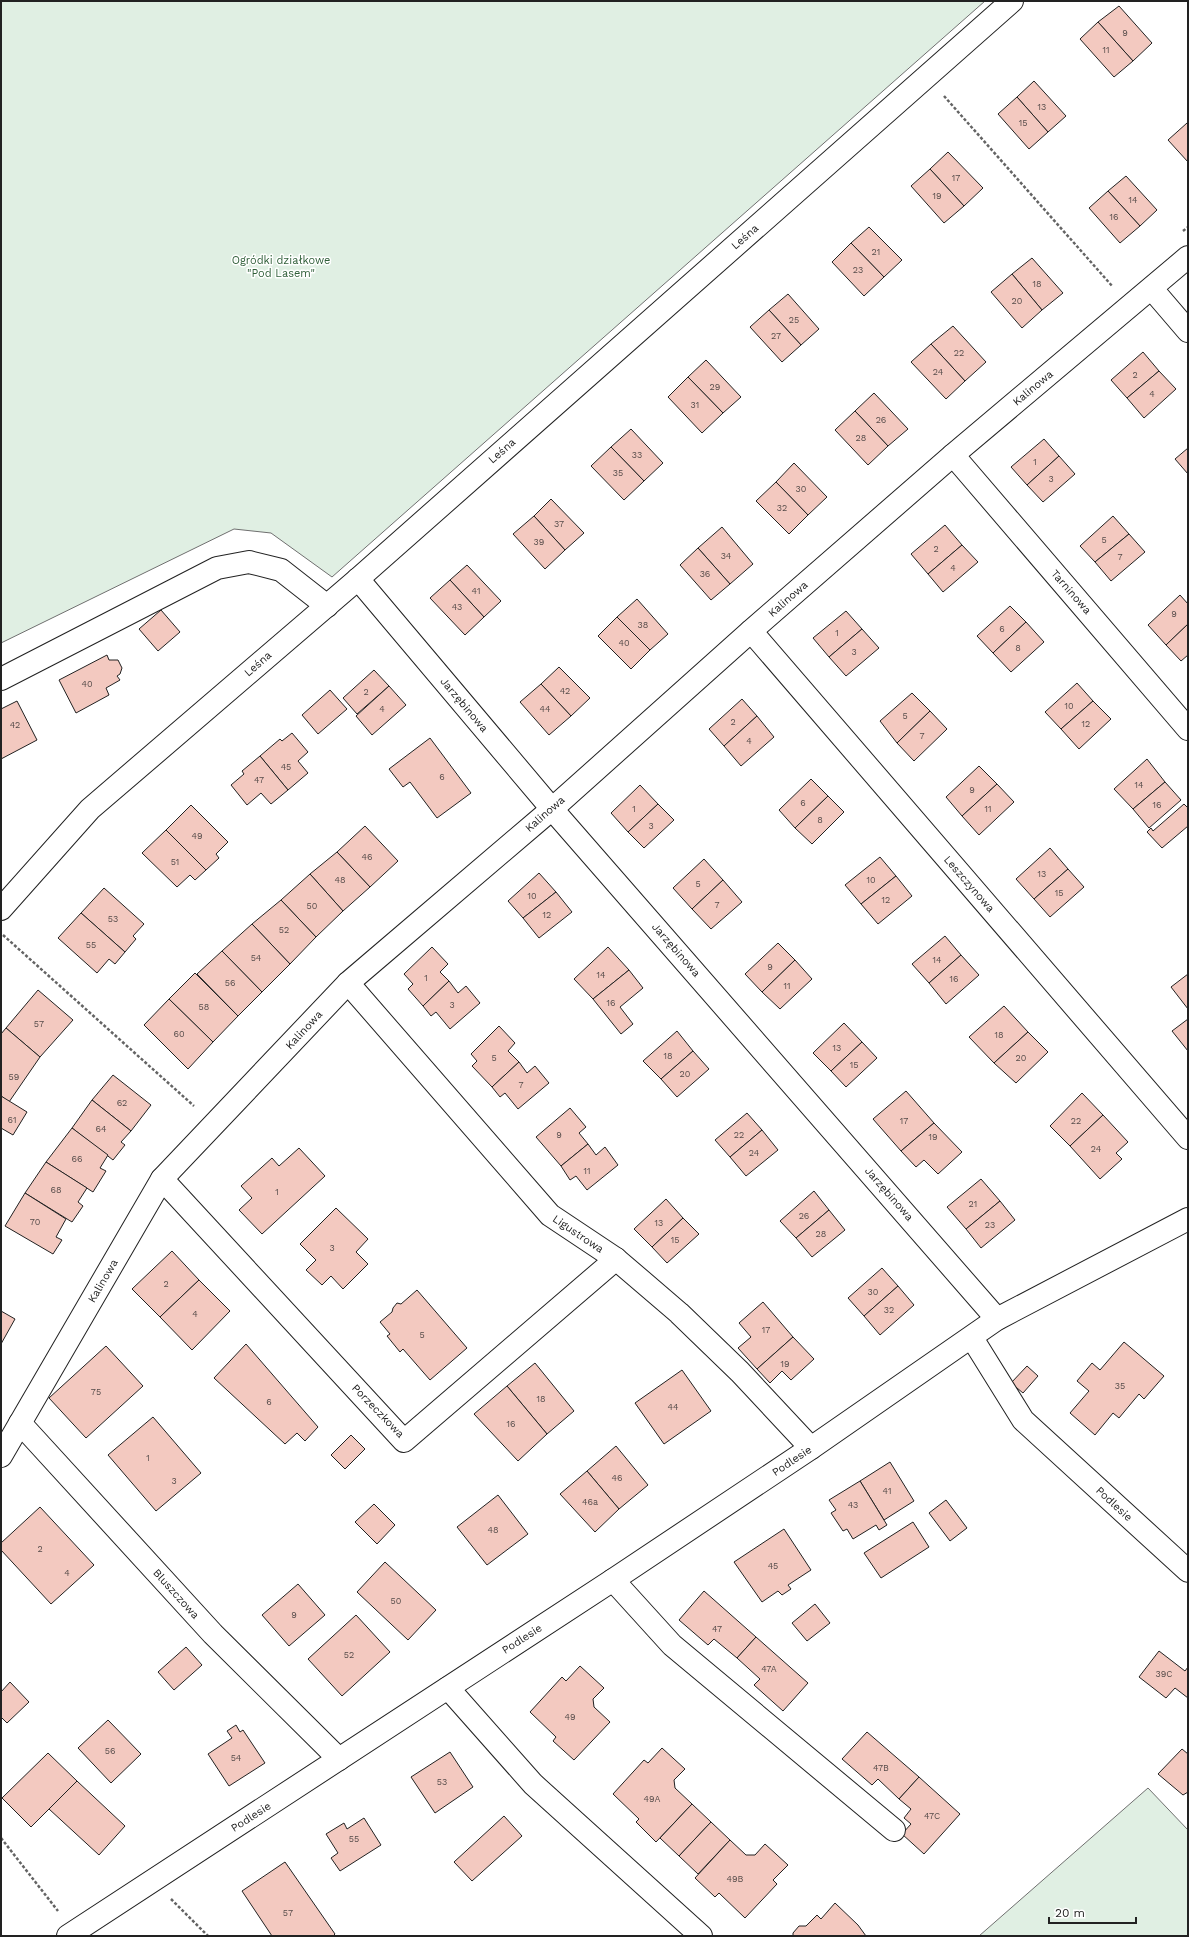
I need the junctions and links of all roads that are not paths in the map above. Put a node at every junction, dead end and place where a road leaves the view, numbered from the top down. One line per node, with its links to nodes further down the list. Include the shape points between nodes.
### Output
1 (1012, 1): 6 (street, Leśna)
2 (1188, 257): 3 (street, Kalinowa)
3 (1152, 289): 4 (street); 5 (street, Kalinowa)
4 (1188, 330)
5 (953, 455): 8 (street, Kalinowa); 10 (street, Tarninowa)
6 (358, 579): 7 (street, Leśna); 11 (street, Jarzębinowa)
7 (327, 606): 9 (street, via 281,570 249,562 217,568); 12 (street, Leśna, via 90,809)
8 (751, 631): 11 (street, Kalinowa); 14 (street, Leszczynowa)
9 (1, 679)
10 (1188, 729)
11 (552, 809): 13 (street, Kalinowa); 18 (street, Jarzębinowa)
12 (1, 909)
13 (348, 983): 15 (street, Kalinowa); 17 (street, Ligustrowa, via 550,1215)
14 (1188, 1138)
15 (162, 1179): 17 (street, Porzeczkowa, via 404,1441); 20 (street, Kalinowa)
16 (1188, 1219): 18 (street, Podlesie)
17 (616, 1259): 21 (street, Ligustrowa, via 679,1313)
18 (998, 1318): 19 (street, Podlesie)
19 (972, 1338): 21 (street, Podlesie); 23 (street, Podlesie, via 1023,1420)
20 (20, 1423): 22 (street, Kalinowa); 26 (street, Bluszczowa, via 213,1634)
21 (811, 1448): 24 (street, Podlesie)
22 (1, 1456)
23 (1188, 1571)
24 (613, 1580): 25 (street, Podlesie); 27 (street, via 672,1645)
25 (448, 1688): 26 (street, Podlesie); 29 (street, via 533,1784)
26 (340, 1759): 28 (street, Podlesie)
27 (894, 1830)
28 (68, 1936)
29 (701, 1936)

